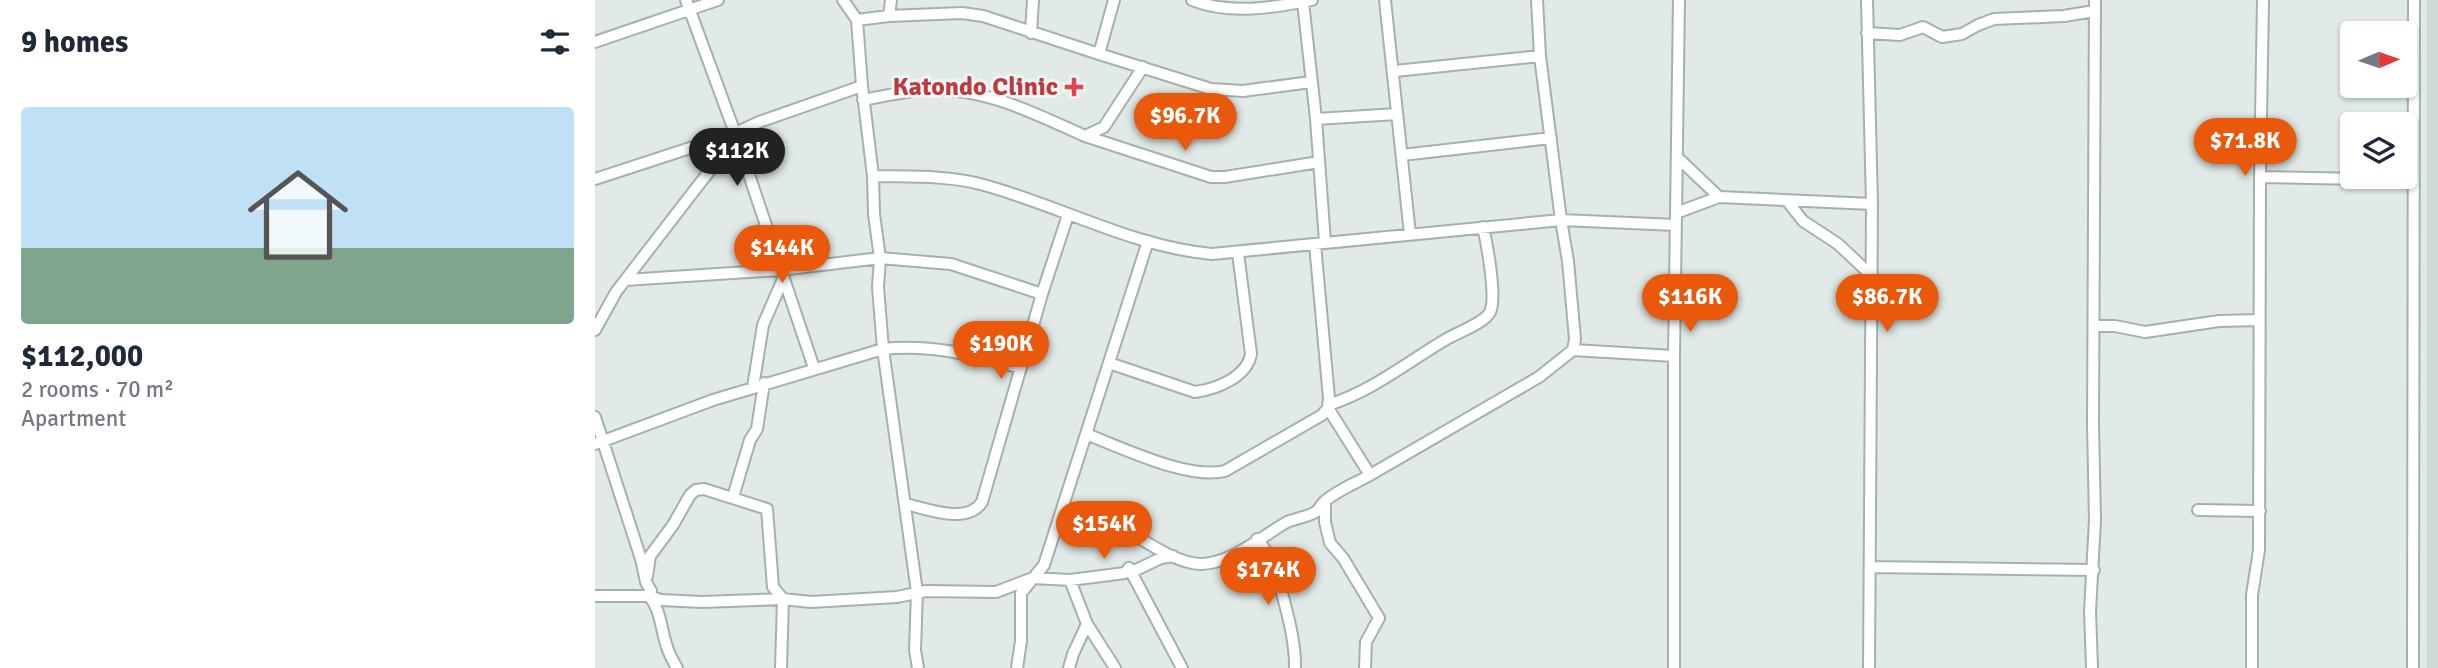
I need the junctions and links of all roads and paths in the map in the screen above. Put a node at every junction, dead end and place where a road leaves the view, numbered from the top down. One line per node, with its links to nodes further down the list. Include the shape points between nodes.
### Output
1 (718, 0): 14 (street)
2 (843, 0): 17 (street)
3 (891, 0): 16 (street)
4 (1033, 0): 18 (street)
5 (1114, 0): 21 (street)
6 (1192, 0): 12 (street, via 1224,9)
7 (1385, 0): 24 (street)
8 (1679, 0): 37 (street)
9 (1867, 0): 19 (street)
10 (2263, 0): 40 (street)
11 (2414, 0): 28 (street)
12 (1307, 1): 25 (street)
13 (1539, 2): 22 (street)
14 (687, 5): 20 (street); 32 (street)
15 (2094, 6): 19 (street, via 2064,16 1994,19 1962,34 1942,37 1923,27 1900,35); 64 (street)
16 (889, 16): 17 (street); 18 (street, via 962,13)
17 (857, 20): 26 (street)
18 (1031, 33): 21 (street)
19 (1867, 33): 46 (street)
20 (595, 41)
21 (1099, 54): 23 (street)
22 (1541, 57): 24 (street); 34 (street)
23 (1143, 67): 25 (street, via 1228,91); 31 (street)
24 (1395, 71): 29 (street)
25 (1311, 82): 30 (street)
26 (862, 86): 27 (street); 32 (street)
27 (863, 100): 33 (street, via 915,91 975,93); 39 (street)
28 (2414, 112)
29 (1397, 114): 30 (street); 36 (street)
30 (1316, 119): 38 (street)
31 (1104, 127): 33 (street); 35 (street)
32 (734, 133): 41 (street); 57 (street); 58 (street)
33 (1085, 136): 35 (street)
34 (1551, 138): 36 (street); 49 (street)
35 (1107, 144): 38 (street, via 1211,177)
36 (1402, 155): 52 (street)
37 (1677, 157): 44 (street); 47 (street)
38 (1319, 162): 54 (street)
39 (873, 176): 48 (street, via 952,178); 56 (street)
40 (2260, 177): 42 (street); 63 (street)
41 (595, 179)
42 (2340, 179)
43 (2414, 189): 110 (street)
44 (1720, 197): 45 (street); 47 (street)
45 (1788, 202): 46 (street); 59 (street, via 1803,221 1838,244)
46 (1872, 204): 59 (street)
47 (1676, 213): 50 (street)
48 (1069, 215): 53 (street); 62 (street)
49 (1560, 220): 50 (street); 51 (street); 67 (street, via 1568,261)
50 (1676, 225): 68 (street)
51 (1483, 227): 52 (street); 73 (street, via 1492,307 1487,317 1367,390)
52 (1410, 234): 54 (street)
53 (1148, 241): 55 (street, via 1187,252); 69 (street)
54 (1320, 243): 55 (street); 73 (street)
55 (1238, 253): 69 (street, via 1251,354 1240,375 1195,392)
56 (880, 258): 58 (street); 62 (street, via 951,264); 66 (street)
57 (639, 262): 60 (street); 61 (street)
58 (782, 274): 60 (street); 70 (street); 72 (street, via 763,325)
59 (1871, 275): 86 (street)
60 (657, 278): 61 (street)
61 (625, 280): 65 (street)
62 (1042, 294): 71 (street)
63 (2259, 320): 64 (street, via 2145,332); 82 (street)
64 (2094, 326): 88 (street)
65 (595, 330)
66 (883, 349): 70 (street); 71 (street, via 931,348); 80 (street)
67 (1573, 351): 68 (street); 77 (street, via 1539,377)
68 (1674, 356): 106 (street)
69 (1109, 363): 75 (street)
70 (814, 368): 72 (street)
71 (1021, 368): 80 (street, via 978,508 960,514)
72 (759, 385): 76 (street); 78 (street, via 757,429)
73 (1328, 407): 75 (street, via 1322,415 1215,473 1191,471); 77 (street)
74 (595, 417): 76 (street)
75 (1086, 434): 89 (street, via 1044,565)
76 (599, 442): 91 (street)
77 (1370, 475): 79 (street)
78 (733, 497): 91 (street, via 704,489 690,495 650,556); 95 (street, via 767,509 773,587)
79 (1325, 502): 84 (street, via 1317,511); 105 (street, via 1330,543 1379,618 1364,649)
80 (906, 504): 92 (street)
81 (2198, 510): 82 (street)
82 (2260, 511): 109 (street, via 2252,595)
83 (1111, 521): 85 (street)
84 (1257, 539): 85 (street, via 1247,549 1213,563); 104 (street, via 1275,572)
85 (1173, 556): 87 (street)
86 (1870, 567): 88 (street); 107 (street)
87 (1129, 568): 90 (street, via 1125,573); 103 (street)
88 (2094, 570): 108 (street)
89 (1033, 578): 90 (street); 92 (street, via 996,592); 100 (street, via 1020,599)
90 (1070, 580): 96 (street)
91 (646, 582): 94 (street)
92 (917, 592): 95 (street, via 897,597); 99 (street)
93 (595, 596): 94 (street)
94 (649, 596): 95 (street, via 702,602); 97 (street)
95 (783, 599): 98 (street)
96 (1087, 624): 101 (street); 102 (street)
97 (677, 668)
98 (781, 668)
99 (918, 668)
100 (1017, 668)
101 (1069, 668)
102 (1115, 668)
103 (1182, 668)
104 (1295, 668)
105 (1365, 668)
106 (1674, 668)
107 (1869, 668)
108 (2092, 668)
109 (2252, 668)
110 (2413, 668)

